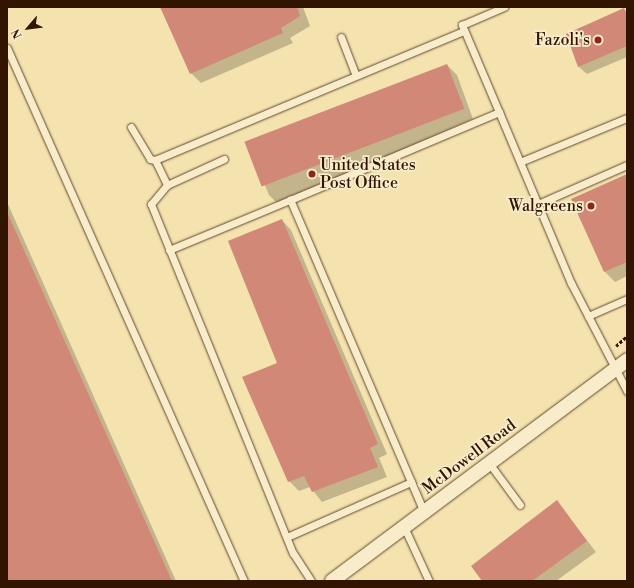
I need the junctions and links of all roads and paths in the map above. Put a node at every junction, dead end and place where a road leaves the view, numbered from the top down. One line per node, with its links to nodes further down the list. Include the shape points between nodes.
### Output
1 (502, 7): 2 (lane, via 462,26)
2 (464, 31): 5 (lane); 6 (lane)
3 (341, 37): 5 (lane)
4 (7, 48): 28 (lane)
5 (356, 74): 10 (lane)
6 (499, 112): 11 (lane); 14 (lane)
7 (627, 118): 11 (lane)
8 (131, 127): 10 (lane, via 150,159)
9 (224, 159): 13 (lane)
10 (155, 160): 13 (lane)
11 (520, 162): 15 (lane)
12 (627, 165): 15 (lane)
13 (167, 185): 16 (lane, via 150,204)
14 (290, 200): 16 (lane); 22 (lane)
15 (538, 204): 18 (lane)
16 (169, 250): 26 (lane)
17 (627, 299): 18 (lane)
18 (588, 316): 19 (lane)
19 (622, 364): 20 (lane); 21 (street, McDowell Road)
20 (627, 391)
21 (489, 464): 23 (lane); 24 (street, McDowell Road)
22 (411, 482): 24 (lane); 26 (lane)
23 (520, 505)
24 (424, 512): 25 (street, McDowell Road)
25 (404, 527): 27 (street, McDowell Road); 30 (lane)
26 (287, 537): 29 (lane)
27 (340, 578)
28 (244, 581)
29 (311, 581)
30 (429, 581)

